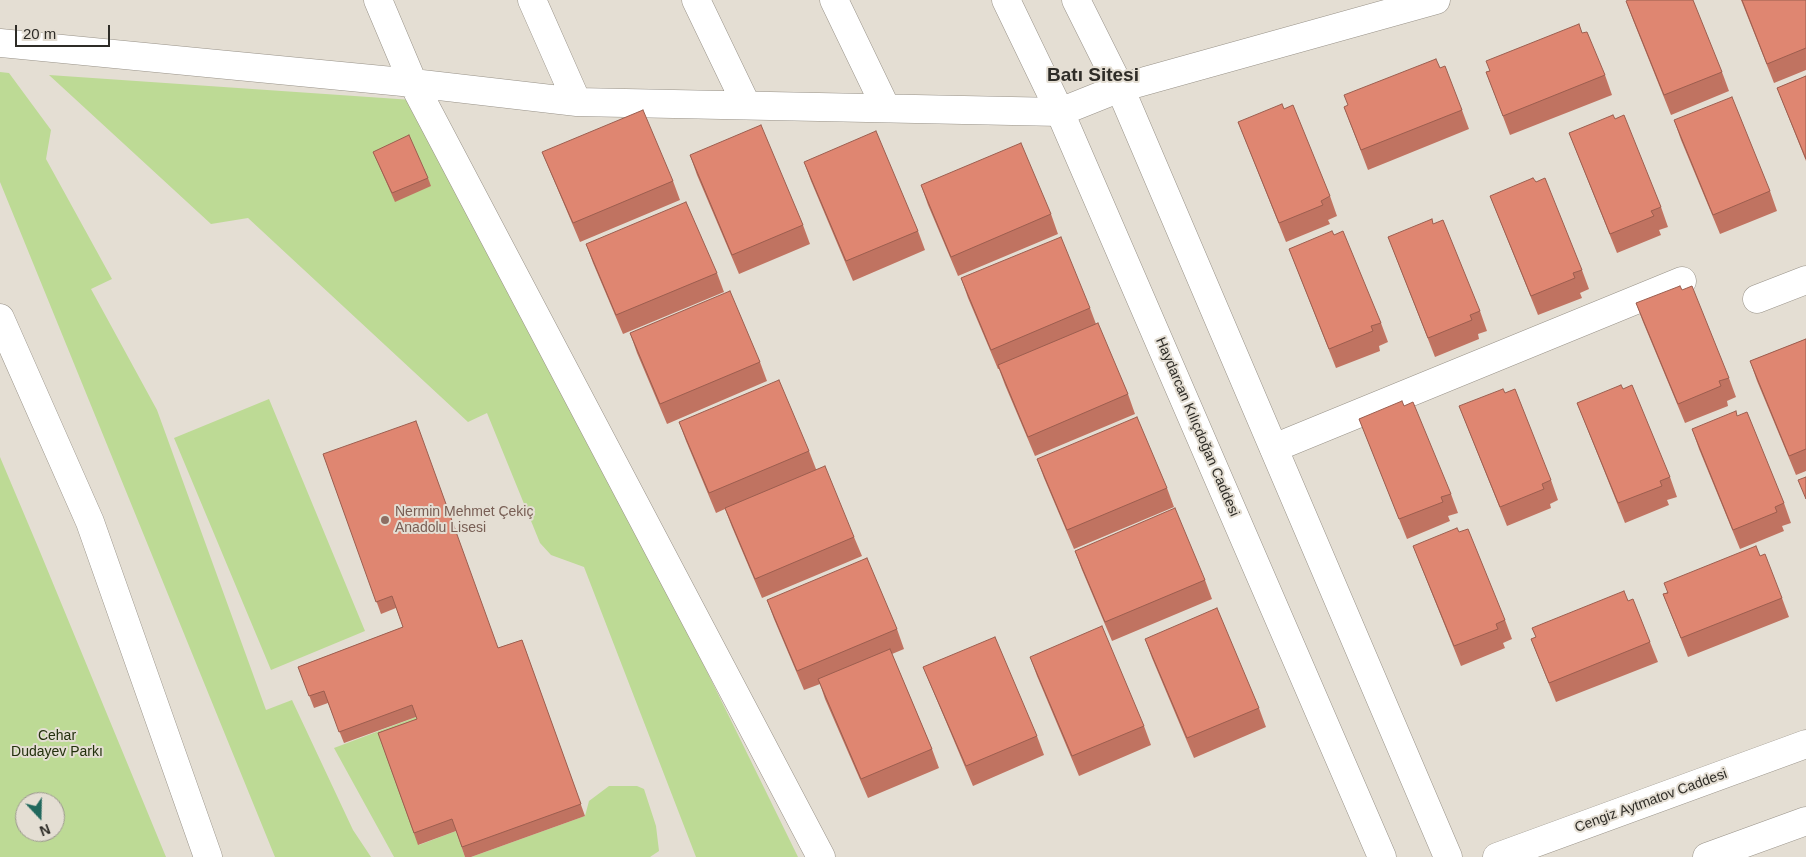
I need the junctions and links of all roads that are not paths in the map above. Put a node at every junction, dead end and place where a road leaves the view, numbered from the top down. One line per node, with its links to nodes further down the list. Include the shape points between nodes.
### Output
1 (378, 0): 9 (street)
2 (532, 0): 11 (street)
3 (696, 0): 12 (street)
4 (834, 0): 13 (street)
5 (1006, 0): 14 (street, Haydarcan Kılıçdoğan Caddesi)
6 (1076, 0): 10 (street)
7 (1436, 0): 10 (street)
8 (0, 43): 9 (street)
9 (413, 83): 11 (street); 23 (street)
10 (1120, 88): 14 (street); 19 (street)
11 (577, 102): 12 (street)
12 (746, 104): 13 (street)
13 (886, 108): 14 (street)
14 (1060, 112): 24 (street, Haydarcan Kılıçdoğan Caddesi)
15 (1806, 280): 17 (street)
16 (1682, 281): 19 (street)
17 (1757, 298)
18 (0, 318): 22 (street, via 90,522)
19 (1274, 448): 25 (street)
20 (1806, 744): 26 (street, Cengiz Aytmatov Caddesi)
21 (1806, 821): 27 (street)
22 (208, 857)
23 (821, 857)
24 (1382, 857)
25 (1448, 857)
26 (1497, 857)
27 (1706, 857)

